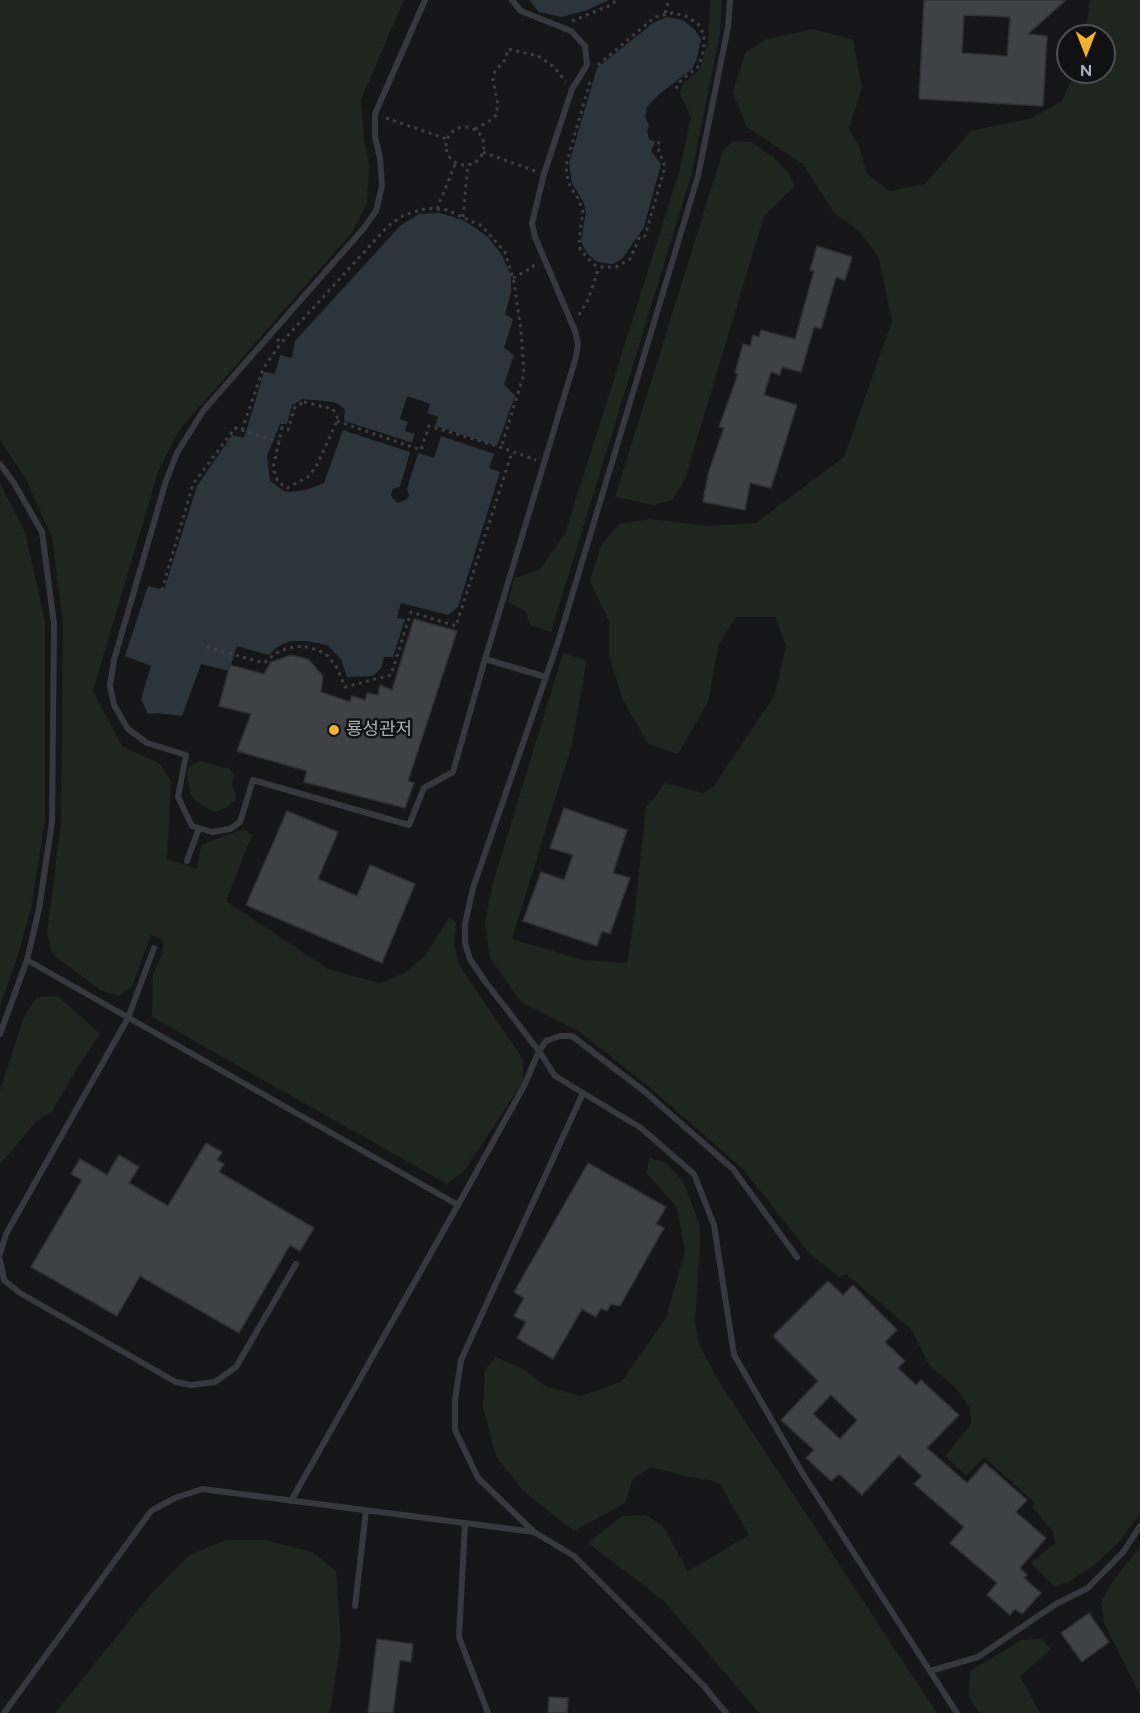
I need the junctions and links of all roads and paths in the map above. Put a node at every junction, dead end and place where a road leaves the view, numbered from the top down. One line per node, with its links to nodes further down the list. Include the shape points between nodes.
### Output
1 (425, 0): 12 (lane)
2 (512, 0): 7 (lane, via 521,11)
3 (616, 0): 7 (path)
4 (669, 0): 6 (path)
5 (730, 0): 38 (lane, via 698,176)
6 (665, 13): 8 (path, via 655,17); 11 (path, via 686,16 698,24 704,35 699,66 678,83)
7 (559, 26): 10 (lane, via 585,46 587,65)
8 (594, 69)
9 (591, 78): 23 (path, via 566,165 583,212 580,249)
10 (572, 89): 13 (path, via 554,67 538,56 508,49 493,80 496,115); 19 (lane)
11 (675, 93)
12 (375, 118): 14 (path, via 389,118); 26 (lane, via 382,186 376,211)
13 (475, 129): 14 (path, via 462,127); 16 (path, via 483,139)
14 (447, 139): 17 (path, via 447,152)
15 (659, 140): 23 (path, via 665,166 645,236 640,236 630,259 616,267)
16 (483, 152): 18 (path); 19 (path)
17 (456, 162): 18 (path); 20 (path)
18 (469, 164): 21 (path)
19 (544, 174): 22 (lane, via 532,224)
20 (437, 209): 21 (path); 27 (path, via 404,215 388,226)
21 (463, 217): 24 (path, via 482,226 506,252)
22 (541, 252): 24 (path, via 532,267); 25 (lane)
23 (599, 267): 25 (path, via 588,300)
24 (513, 278): 31 (path, via 524,374)
25 (573, 326): 33 (lane, via 578,344 576,357)
26 (272, 333): 27 (path); 39 (lane, via 203,411 177,453 120,638 110,685 114,705 129,729 147,743 186,755 178,797 192,826)
27 (281, 343): 29 (path, via 263,369)
28 (337, 421): 30 (path, via 333,409 304,402 295,407 288,430 282,428); 30 (path, via 317,465 308,477 287,488 278,482 273,468); 31 (path, via 421,450 429,426)
29 (242, 430): 30 (path); 35 (path, via 235,428 193,484)
30 (279, 442)
31 (501, 448): 32 (path)
32 (512, 452): 33 (path); 36 (path, via 456,626 411,612 391,675 345,687 337,668 318,650 288,648 264,663)
33 (544, 463): 37 (lane)
34 (0, 464): 42 (lane, via 42,532 54,624 52,822)
35 (162, 590)
36 (207, 647)
37 (485, 659): 38 (lane); 39 (lane, via 453,772 424,788 409,825 253,780 240,822 230,829 212,832)
38 (546, 677): 45 (lane, via 473,888 465,924 470,959)
39 (200, 828): 40 (lane)
40 (187, 861)
41 (154, 948): 43 (lane)
42 (27, 960): 43 (lane); 44 (lane)
43 (128, 1018): 47 (lane); 48 (lane, via 6,1234)
44 (0, 1034)
45 (539, 1051): 46 (lane, via 555,1076); 47 (lane, via 524,1086); 49 (lane, via 546,1041 572,1036 644,1091 733,1169)
46 (583, 1094): 56 (lane, via 461,1360 454,1400 454,1430 478,1478); 58 (lane, via 641,1128 694,1174 714,1226 734,1355 803,1474)
47 (458, 1205): 52 (lane)
48 (0, 1254)
49 (797, 1257)
50 (0, 1260): 51 (lane, via 4,1280 20,1293 176,1383 191,1385 215,1382 236,1367)
51 (296, 1264)
52 (291, 1501): 53 (lane); 59 (lane, via 202,1489 151,1511)
53 (366, 1511): 54 (lane); 57 (lane)
54 (465, 1523): 56 (lane); 60 (lane, via 459,1636)
55 (1140, 1526): 58 (lane, via 1124,1551 1088,1588 1056,1604 978,1657)
56 (534, 1532): 61 (lane, via 574,1556)
57 (355, 1606)
58 (930, 1671): 62 (lane)
59 (4, 1713)
60 (490, 1713)
61 (726, 1713)
62 (957, 1713)

